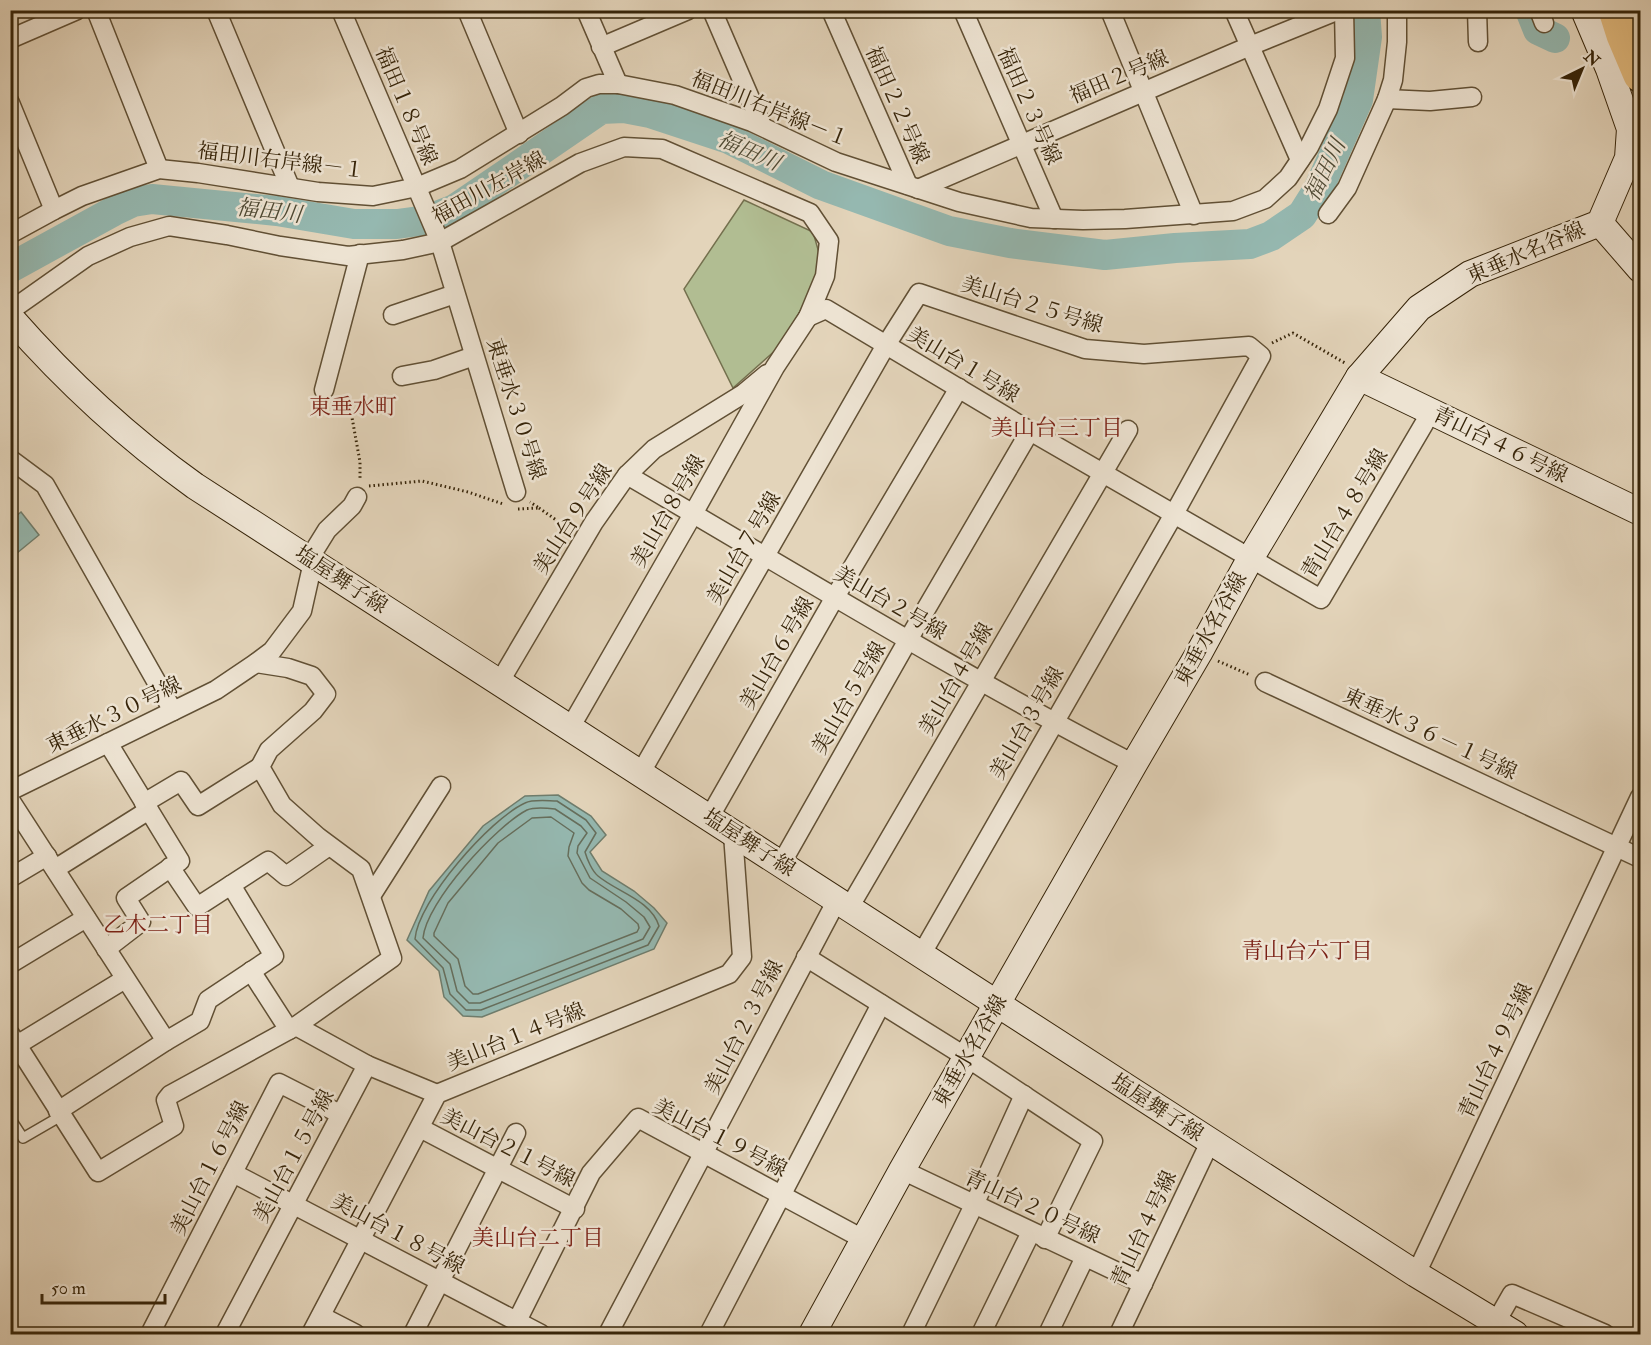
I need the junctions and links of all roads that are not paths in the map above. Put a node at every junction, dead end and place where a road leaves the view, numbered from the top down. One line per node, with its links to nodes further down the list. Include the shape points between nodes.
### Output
1 (77, 10): 19 (street)
2 (96, 10): 34 (street)
3 (216, 10): 35 (street)
4 (341, 10): 36 (street, 福田１８号線)
5 (467, 10): 31 (street)
6 (586, 10): 22 (street)
7 (688, 10): 22 (street)
8 (712, 10): 30 (street)
9 (831, 10): 37 (street, 福田２２号線)
10 (963, 10): 32 (street, 福田２３号線)
11 (1110, 10): 26 (street)
12 (1234, 10): 21 (street)
13 (1339, 10): 21 (street, 福田２号線)
14 (1344, 10): 33 (street, 福田川右岸線－１, via 1345,58 1328,109)
15 (1397, 10): 28 (street, via 1393,80)
16 (1477, 10): 20 (street)
17 (1584, 10): 42 (street, 東垂水名谷線, via 1630,129 1628,158)
18 (1619, 23): 23 (highway); 24 (highway)
19 (10, 39)
20 (1478, 42)
21 (1250, 46): 26 (street, 福田２号線); 33 (street)
22 (601, 47): 25 (street)
23 (1641, 66)
24 (1641, 75)
25 (618, 84): 30 (street, 福田川右岸線－１, via 675,95); 31 (street, 福田川右岸線－１, via 586,88)
26 (1143, 91): 32 (street, 福田２号線); 40 (street)
27 (1472, 97): 28 (street, via 1430,101)
28 (1386, 99): 39 (street, via 1347,188)
29 (10, 103): 38 (street)
30 (762, 126): 37 (street, 福田川右岸線－１, via 836,162)
31 (519, 134): 36 (street, 福田川右岸線－１, via 460,169)
32 (1021, 144): 37 (street, 福田２号線); 41 (street, 福田２３号線)
33 (1300, 160): 40 (street, 福田川右岸線－１, via 1264,199 1233,212)
34 (159, 169): 35 (street, 福田川右岸線－１); 38 (street, 福田川右岸線－１)
35 (290, 187): 36 (street, 福田川右岸線－１, via 373,196)
36 (417, 187): 44 (street, 福田１８号線)
37 (913, 187): 41 (street, 福田川右岸線－１, via 1031,218)
38 (54, 210): 43 (street, 福田川右岸線－１)
39 (1328, 214)
40 (1194, 215): 41 (street, 福田川右岸線－１)
41 (1053, 219)
42 (1600, 222): 46 (street); 55 (street, 東垂水名谷線, via 1470,274 1419,308)
43 (10, 234)
44 (440, 242): 45 (street, 福田川左岸線); 47 (street, 東垂水３０号線); 51 (street, 福田川左岸線, via 580,163 624,147 663,149 810,213 829,241 825,276)
45 (360, 254): 48 (street, 福田川左岸線, via 348,256 169,226 130,237 88,256); 58 (street)
46 (1641, 269)
47 (455, 294): 49 (street); 53 (street, 東垂水３０号線)
48 (10, 310)
49 (393, 315)
50 (10, 317): 72 (street, 塩屋舞子線, via 100,411 159,460)
51 (808, 317): 52 (street, 美山台１号線, via 826,309); 54 (street, 美山台８号線)
52 (886, 345): 57 (street, 美山台１号線); 69 (street, 美山台２５号線, via 919,293 1085,349 1144,354 1249,346 1261,356); 70 (street, 美山台７号線)
53 (474, 356): 56 (street); 65 (street, 東垂水３０号線)
54 (775, 367): 64 (street, 美山台９号線, via 743,394 654,449); 68 (street, 美山台８号線)
55 (1360, 375): 59 (street, 青山台４６号線); 71 (street, 東垂水名谷線)
56 (402, 376)
57 (959, 388): 61 (street, 美山台１号線); 73 (street, 美山台６号線)
58 (324, 390)
59 (1431, 412): 67 (street, 青山台４６号線); 71 (street, 青山台４８号線, via 1321,599)
60 (1128, 430): 63 (street, 美山台４号線)
61 (1030, 431): 63 (street, 美山台１号線); 74 (street, 美山台５号線)
62 (10, 459): 79 (street, via 45,485)
63 (1102, 473): 69 (street, 美山台１号線); 76 (street, 美山台４号線)
64 (627, 475): 68 (street, 美山台２号線); 78 (street, 美山台９号線, via 584,539)
65 (516, 492)
66 (358, 493): 72 (street, 東垂水３０号線, via 352,506 327,530)
67 (1641, 512)
68 (693, 514): 70 (street, 美山台２号線); 81 (street, 美山台８号線)
69 (1174, 514): 71 (street, 美山台１号線); 80 (street, 美山台３号線)
70 (766, 556): 73 (street, 美山台２号線); 85 (street, 美山台７号線)
71 (1250, 559): 83 (street, 東垂水名谷線)
72 (311, 561): 75 (street, 東垂水３０号線, via 302,611 272,651); 78 (street, 塩屋舞子線)
73 (835, 597): 74 (street, 美山台２号線); 91 (street, 美山台６号線)
74 (908, 640): 76 (street, 美山台２号線); 97 (street, 美山台５号線)
75 (256, 663): 79 (street, 東垂水３０号線, via 216,690); 84 (street, via 312,676 326,694 313,711 269,750)
76 (981, 681): 80 (street, 美山台２号線); 102 (street, 美山台４号線)
77 (1265, 682): 94 (street, 東垂水３６－１号線)
78 (499, 683): 81 (street, 塩屋舞子線)
79 (173, 711): 82 (street, 東垂水３０号線)
80 (1053, 722): 83 (street, 美山台２号線); 105 (street, 美山台３号線)
81 (570, 728): 85 (street, 塩屋舞子線)
82 (108, 743): 87 (street, 東垂水３０号線); 90 (street)
83 (1134, 764): 111 (street, 東垂水名谷線)
84 (260, 767): 90 (street, via 198,806 181,781); 93 (street, via 282,805)
85 (640, 774): 91 (street, 塩屋舞子線)
86 (441, 786): 101 (street)
87 (10, 791)
88 (1641, 797): 94 (street, 青山台４９号線)
89 (10, 800): 96 (street)
90 (147, 807): 96 (street); 98 (street, via 180,861)
91 (709, 818): 92 (street, 塩屋舞子線)
92 (734, 834): 97 (street, 塩屋舞子線); 117 (street, 美山台１４号線, via 742,957 729,974)
93 (329, 846): 100 (street, via 286,876 268,861); 101 (street, via 361,869)
94 (1617, 847): 95 (street, 東垂水３６－１号線); 137 (street, 青山台４９号線)
95 (1641, 858)
96 (51, 862): 99 (street); 103 (street)
97 (781, 864): 102 (street, 塩屋舞子線)
98 (170, 867): 100 (street, via 197,907); 104 (street, via 126,898 141,922)
99 (10, 878)
100 (231, 885): 108 (street, via 274,956)
101 (371, 896): 112 (street, via 392,958)
102 (843, 904): 105 (street, 塩屋舞子線); 106 (street, 美山台２３号線)
103 (86, 918): 104 (street); 107 (street)
104 (106, 948): 109 (street)
105 (921, 955): 111 (street, 塩屋舞子線)
106 (806, 957): 110 (street); 125 (street, 美山台２３号線)
107 (10, 964)
108 (251, 971): 112 (street); 114 (street, via 208,1000 200,1021)
109 (125, 979): 113 (street); 114 (street)
110 (881, 1004): 115 (street); 129 (street)
111 (997, 1004): 115 (street, 東垂水名谷線); 124 (street, 塩屋舞子線)
112 (292, 1028): 116 (street); 119 (street, via 170,1095 166,1100 174,1126 98,1172)
113 (13, 1040): 119 (street)
114 (166, 1041): 119 (street)
115 (966, 1057): 118 (street); 127 (street, 東垂水名谷線)
116 (367, 1065): 117 (street); 120 (street, 美山台１５号線)
117 (437, 1094): 122 (street, 美山台１４号線)
118 (1024, 1095): 131 (street); 133 (street, via 1093,1141)
119 (60, 1113): 121 (lane, via 23,1138)
120 (340, 1114): 128 (street, 美山台１６号線, via 279,1083); 130 (street, 美山台１５号線)
121 (10, 1118)
122 (420, 1128): 126 (street, 美山台２１号線); 135 (street, 美山台１４号線)
123 (516, 1133): 126 (street)
124 (1210, 1142): 137 (street, 塩屋舞子線); 139 (street, 青山台４号線)
125 (705, 1154): 129 (street, 美山台１９号線); 132 (street, 美山台１９号線, via 638,1118 591,1173); 149 (street, 美山台２３号線)
126 (497, 1168): 132 (street, 美山台２１号線); 138 (street)
127 (902, 1170): 131 (street, 青山台２０号線); 134 (street, 東垂水名谷線)
128 (233, 1173): 130 (street, 美山台１８号線); 143 (street, 美山台１６号線)
129 (782, 1195): 134 (street, 美山台１９号線); 150 (street)
130 (293, 1204): 135 (street, 美山台１８号線); 144 (street, 美山台１５号線)
131 (974, 1205): 133 (street, 青山台２０号線); 152 (street)
132 (575, 1209): 141 (street, 美山台１９号線)
133 (1038, 1235): 136 (street, 青山台２０号線); 153 (street)
134 (863, 1239): 151 (street, 東垂水名谷線)
135 (361, 1240): 138 (street, 美山台１８号線); 140 (street, 美山台１４号線)
136 (1085, 1257): 139 (street, 青山台２０号線); 154 (street)
137 (1416, 1274): 142 (street, 塩屋舞子線)
138 (440, 1281): 141 (street, 美山台１８号線); 147 (street)
139 (1143, 1284): 155 (street, 青山台４号線)
140 (321, 1316): 145 (street, 美山台１４号線); 146 (street)
141 (516, 1321): 148 (street, 美山台１８号線)
142 (1506, 1328): 156 (street, via 1512,1294)
143 (150, 1335)
144 (225, 1335)
145 (311, 1335)
146 (356, 1335)
147 (413, 1335)
148 (542, 1335)
149 (608, 1335)
150 (709, 1335)
151 (812, 1335)
152 (911, 1335)
153 (981, 1335)
154 (1048, 1335)
155 (1119, 1335)
156 (1605, 1335)

